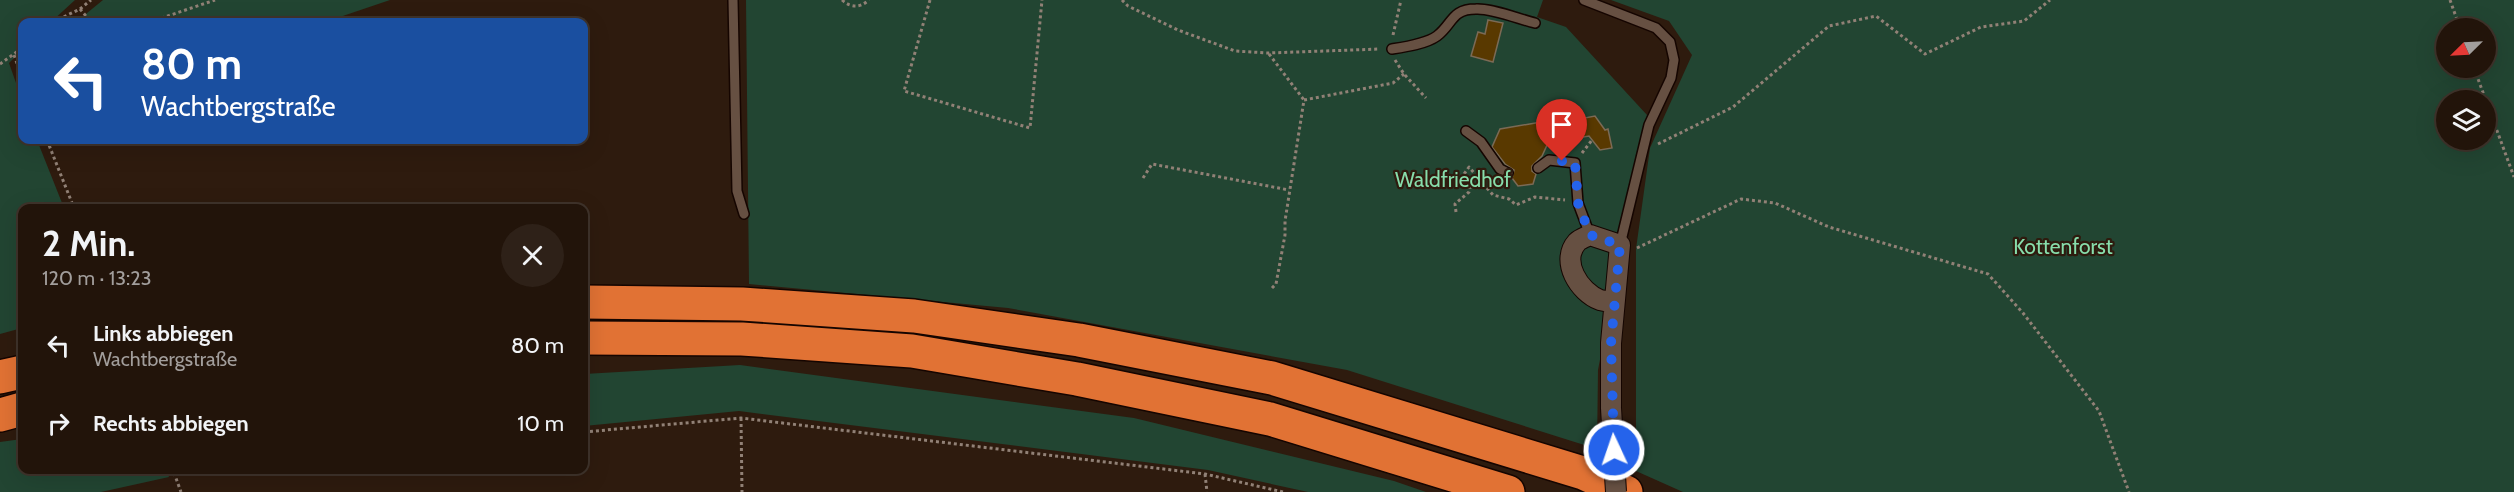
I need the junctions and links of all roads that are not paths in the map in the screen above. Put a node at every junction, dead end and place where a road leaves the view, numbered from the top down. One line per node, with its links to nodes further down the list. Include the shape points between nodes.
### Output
1 (733, 0): 8 (lane, via 737,191)
2 (1584, 0): 10 (lane, via 1656,28 1670,42 1674,60 1671,78 1649,125)
3 (1535, 22): 4 (lane, via 1470,9 1454,15 1433,39)
4 (1392, 49)
5 (1466, 131): 7 (lane)
6 (1538, 168): 9 (lane, via 1550,160 1575,163 1578,203)
7 (1508, 173)
8 (744, 214)
9 (1590, 235): 10 (street); 12 (street, via 1578,241 1570,264 1586,291 1599,300)
10 (1620, 245): 12 (street)
11 (588, 302): 20 (highway, via 742,304 914,316 1079,340 1272,378 1583,473)
12 (1614, 302): 19 (street, bridge, via 1611,408)
13 (588, 338): 18 (highway, via 742,339 912,351 1077,379 1270,419)
14 (18, 373): 15 (highway)
15 (0, 377)
16 (18, 410): 17 (highway)
17 (0, 415)
18 (1508, 492)
19 (1616, 492)
20 (1626, 492)

